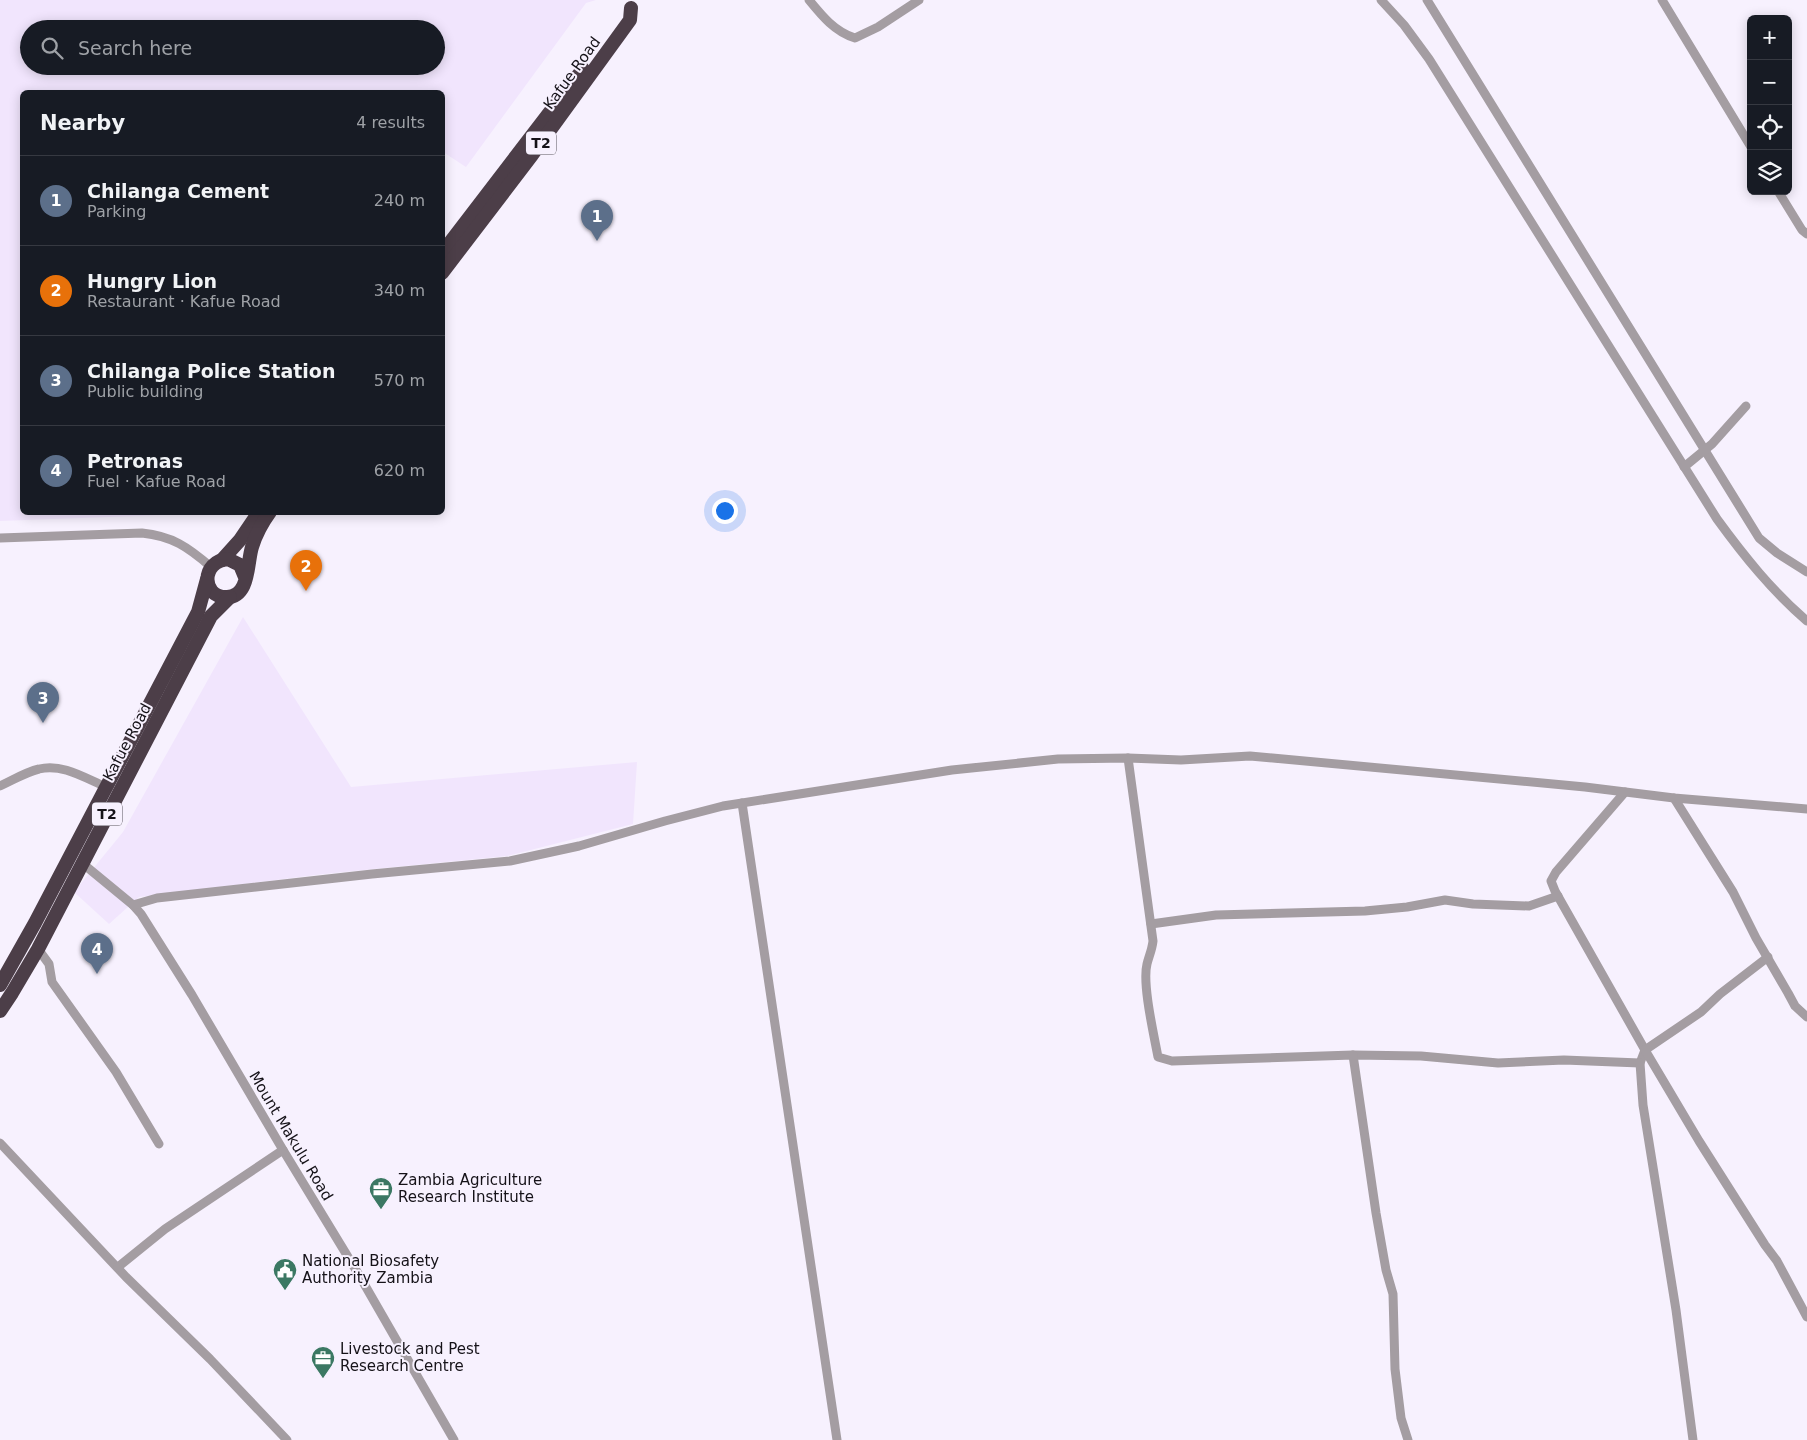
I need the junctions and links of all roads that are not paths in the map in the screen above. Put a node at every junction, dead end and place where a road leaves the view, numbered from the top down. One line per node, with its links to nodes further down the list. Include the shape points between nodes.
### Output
1 (809, 0): 2 (street, via 834,27 855,38)
2 (919, 0)
3 (1380, 0): 14 (street, via 1430,59)
4 (1427, 0): 13 (street)
5 (1662, 0): 7 (street)
6 (633, 4): 10 (highway, Kafue Road / T2); 11 (highway, Kafue Road / T2, via 630,20)
7 (1747, 140)
8 (1780, 195): 9 (street)
9 (1807, 234)
10 (445, 249)
11 (445, 269)
12 (1746, 406): 13 (street)
13 (1705, 450): 14 (street); 19 (street, via 1759,538 1777,554)
14 (1684, 467): 22 (street, via 1741,552)
15 (257, 515): 18 (highway, Kafue Road / T2, via 240,540)
16 (268, 515): 20 (highway, via 252,548)
17 (0, 538): 18 (street, via 153,534 176,541)
18 (213, 569): 20 (highway, via 228,559 240,565); 21 (highway, via 208,585 215,594); 25 (highway, Kafue Road / T2, via 198,612)
19 (1807, 572)
20 (245, 578): 21 (highway, via 241,590)
21 (230, 597): 30 (highway, Kafue Road / T2, via 211,616)
22 (1807, 621)
23 (1128, 758): 26 (street, via 1181,760 1250,756); 28 (street, via 982,765); 33 (street)
24 (0, 786): 25 (street, via 41,768 56,768)
25 (106, 787): 36 (highway, Kafue Road / T2)
26 (1625, 792): 27 (street); 31 (street, via 1556,872 1552,881)
27 (1674, 798): 29 (street); 35 (street, via 1733,892)
28 (742, 803): 32 (street, via 510,861 166,897); 49 (street)
29 (1807, 809)
30 (82, 863): 32 (street, Mount Makulu Road); 34 (highway, Kafue Road / T2)
31 (1558, 896): 33 (street, via 1529,906 1445,900 1365,911 1216,915); 39 (street)
32 (133, 904): 44 (street, Mount Makulu Road)
33 (1151, 924): 40 (street, via 1153,941 1147,964 1147,986 1158,1057 1172,1061)
34 (38, 949): 37 (highway, Kafue Road / T2); 43 (street, via 49,964 52,982 116,1072)
35 (1768, 957): 38 (street, via 1796,1006); 39 (street, via 1701,1012)
36 (0, 985)
37 (0, 1011)
38 (1807, 1017)
39 (1646, 1050): 41 (street); 46 (street, via 1699,1141 1777,1261)
40 (1353, 1055): 41 (street, via 1421,1056 1498,1063 1564,1060); 50 (street, via 1376,1213 1393,1294 1395,1369 1401,1418)
41 (1640, 1063): 51 (street, via 1643,1105)
42 (0, 1143): 45 (street)
43 (159, 1144)
44 (283, 1150): 45 (street, via 165,1229); 48 (street, Mount Makulu Road)
45 (118, 1267): 47 (street)
46 (1807, 1317)
47 (287, 1440)
48 (454, 1440)
49 (838, 1440)
50 (1408, 1440)
51 (1694, 1440)

